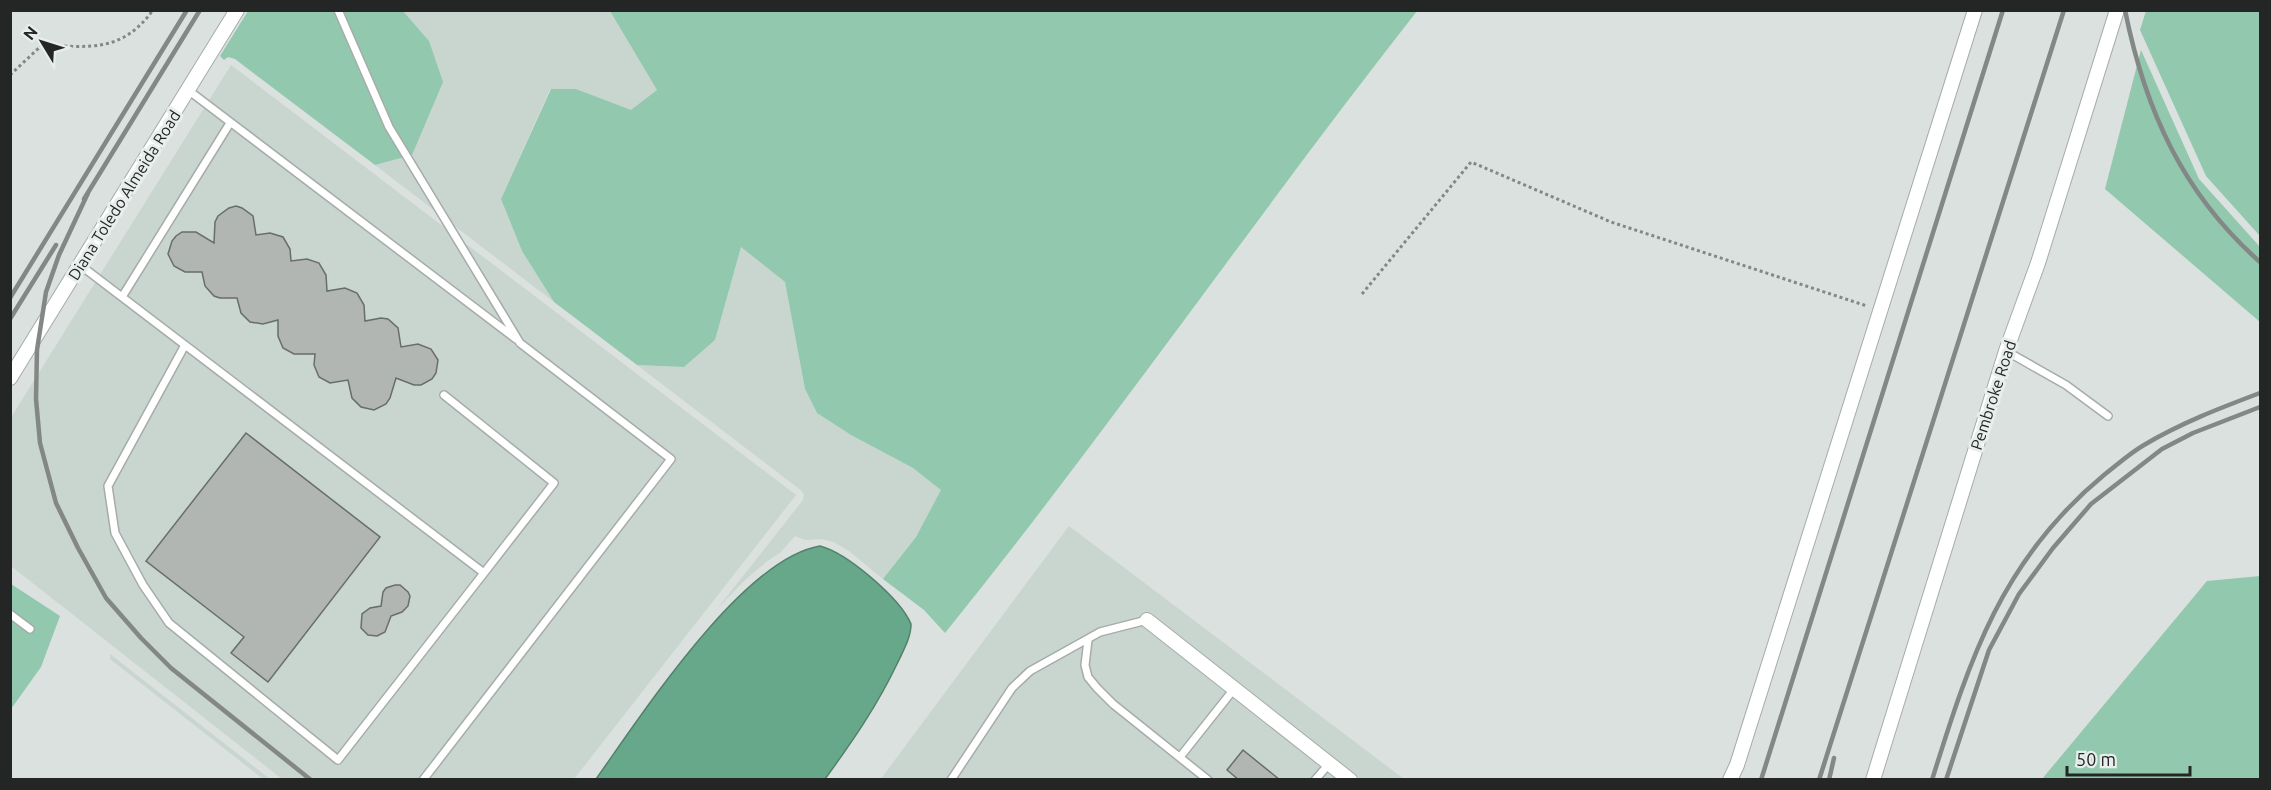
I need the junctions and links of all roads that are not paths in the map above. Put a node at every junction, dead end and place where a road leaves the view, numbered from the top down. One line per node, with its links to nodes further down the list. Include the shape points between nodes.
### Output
1 (237, 10): 5 (street, Diana Toledo Almeida Road)
2 (338, 10): 9 (lane, via 389,127)
3 (1975, 10): 28 (street)
4 (2117, 10): 11 (street, Pembroke Road, via 2038,263)
5 (188, 90): 6 (lane); 7 (street, Diana Toledo Almeida Road)
6 (230, 123): 8 (lane); 9 (lane)
7 (80, 265): 8 (lane); 12 (street, Diana Toledo Almeida Road)
8 (122, 297): 10 (lane)
9 (520, 343): 23 (lane, via 671,459)
10 (185, 345): 15 (lane); 15 (lane, via 108,486 115,533 169,623 338,760)
11 (2006, 351): 14 (lane, via 2066,385); 29 (street, Pembroke Road)
12 (10, 378)
13 (444, 395): 15 (lane, via 554,483)
14 (2108, 416)
15 (484, 573)
16 (10, 614): 18 (lane)
17 (1147, 620): 19 (lane, via 1100,632); 20 (street)
18 (30, 629)
19 (1088, 640): 21 (lane, via 1088,677 1113,704); 24 (lane, via 1030,671 1012,688)
20 (1235, 688): 21 (lane); 22 (street)
21 (1180, 757): 25 (lane)
22 (1330, 763): 26 (lane); 27 (street)
23 (423, 780)
24 (951, 780)
25 (1208, 780)
26 (1315, 780)
27 (1350, 780)
28 (1730, 780)
29 (1873, 780)

